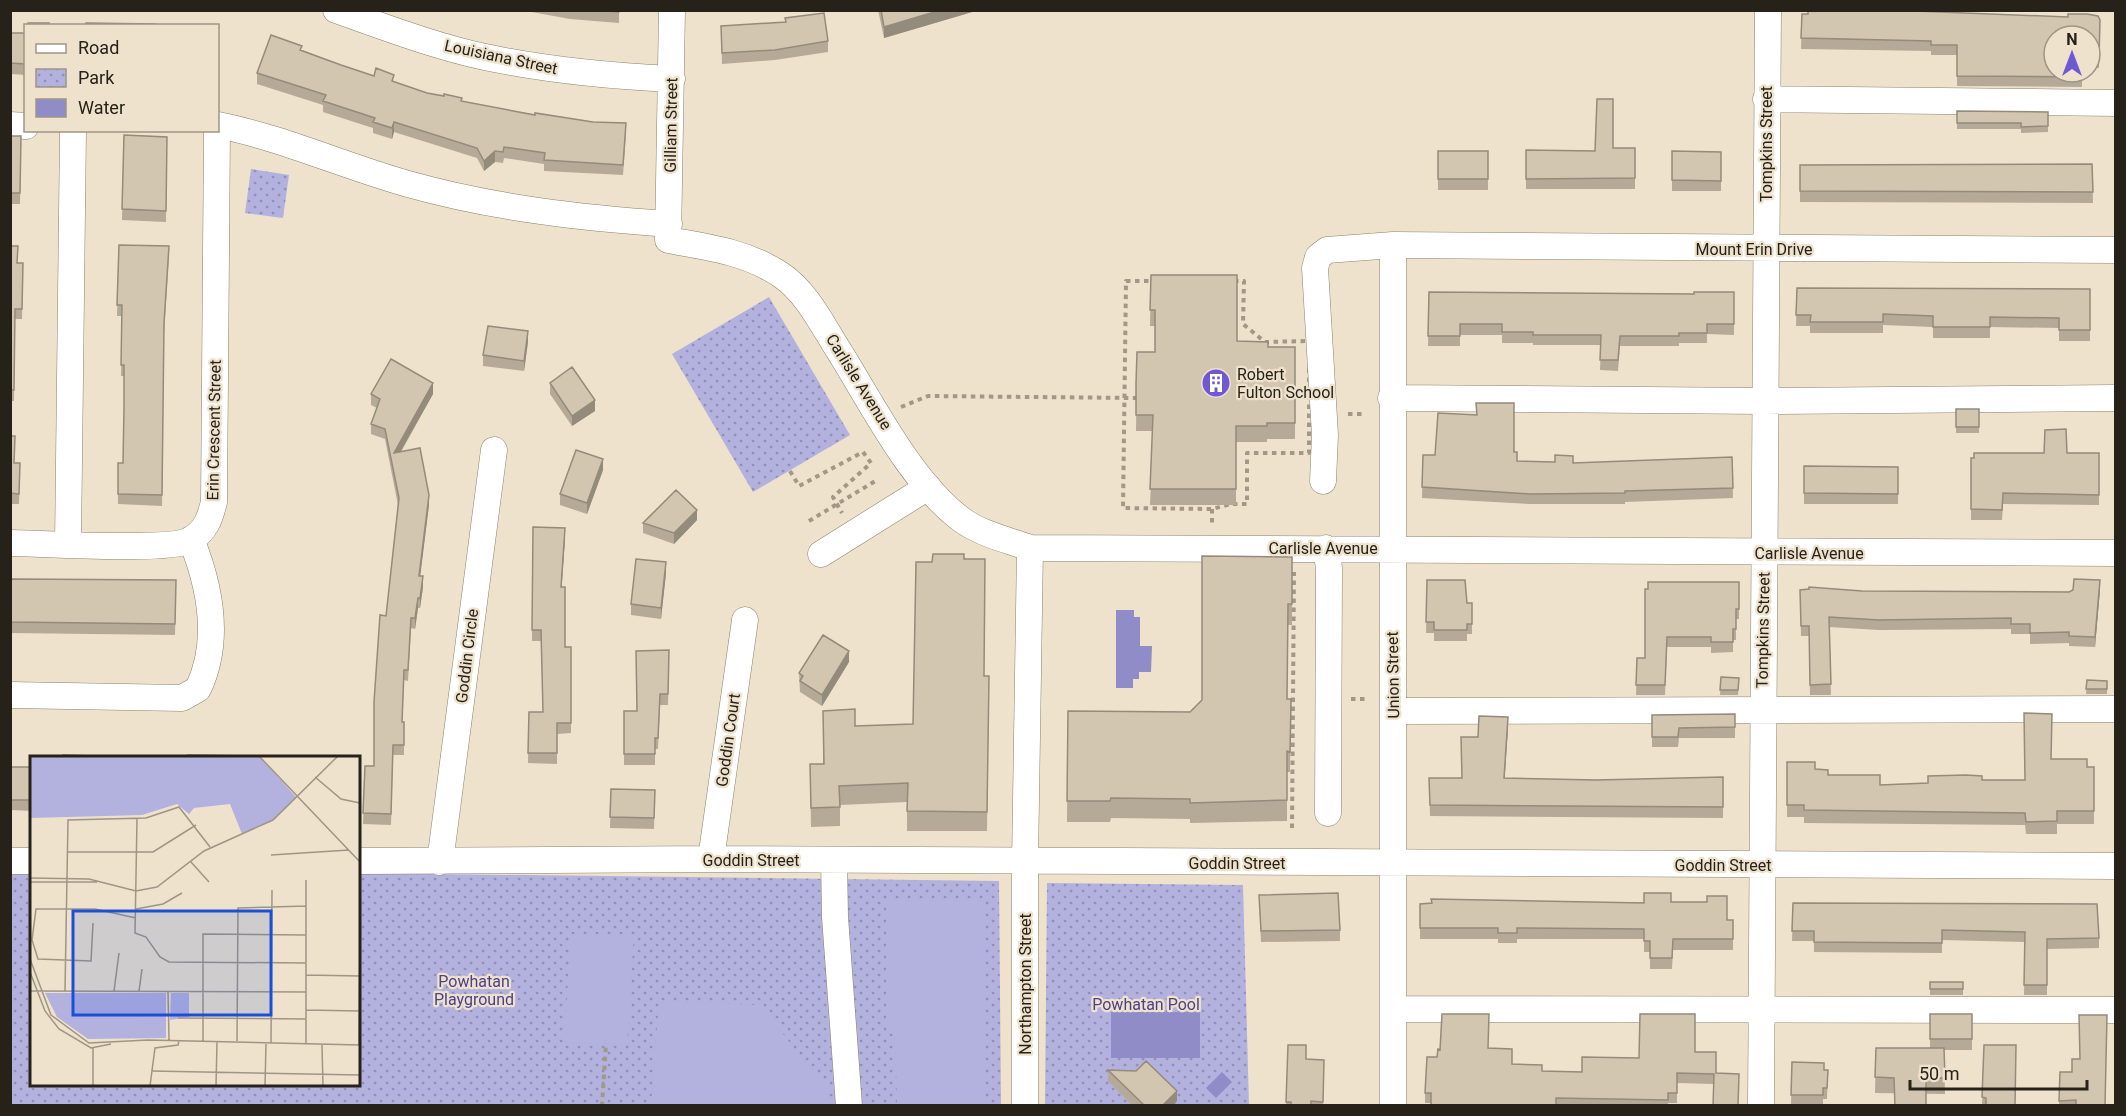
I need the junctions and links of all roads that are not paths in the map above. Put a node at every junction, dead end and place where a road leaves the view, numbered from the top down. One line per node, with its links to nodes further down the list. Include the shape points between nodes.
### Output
1 (336, 10): 4 (street, Louisiana Street, via 421,40 484,56 596,74)
2 (672, 10): 4 (street, Gilliam Street)
3 (1768, 10): 5 (street, Tompkins Street)
4 (672, 79): 10 (street, Gilliam Street)
5 (1766, 99): 6 (street); 12 (street, Tompkins Street)
6 (2115, 103)
7 (219, 125): 10 (street, Carlisle Avenue, via 262,135 408,184 545,213)
8 (73, 132): 22 (street)
9 (217, 132): 20 (street, Erin Crescent Street, via 214,502 205,527)
10 (669, 232): 19 (street, Carlisle Avenue, via 753,260 783,275 806,299)
11 (1393, 245): 12 (street, Mount Erin Drive); 14 (street, Union Street); 18 (street, Mount Erin Drive, via 1327,250 1318,257 1315,268 1325,435)
12 (1765, 249): 13 (street, Mount Erin Drive); 16 (street, Tompkins Street)
13 (2115, 250)
14 (1391, 398): 16 (street); 25 (street, Union Street)
15 (2115, 398): 16 (street)
16 (1764, 402): 26 (street, Tompkins Street)
17 (494, 450): 40 (street, Goddin Circle)
18 (1323, 481)
19 (928, 487): 23 (street, Carlisle Avenue, via 964,522); 28 (street)
20 (191, 539): 22 (street, via 173,545); 30 (street, via 203,569 210,606 207,659 198,689 182,698)
21 (10, 543): 22 (street)
22 (68, 544)
23 (1030, 548): 24 (street, Carlisle Avenue); 41 (street, Northampton Street)
24 (1326, 548): 25 (street, Carlisle Avenue); 34 (street)
25 (1391, 548): 26 (street, Carlisle Avenue); 33 (street, Union Street)
26 (1764, 553): 27 (street, Carlisle Avenue); 32 (street, Tompkins Street)
27 (2115, 553)
28 (821, 554)
29 (745, 620): 35 (street, Goddin Court)
30 (10, 695)
31 (2115, 709): 32 (street)
32 (1762, 710): 33 (street); 43 (street, Tompkins Street)
33 (1394, 711): 42 (street, Union Street)
34 (1329, 813)
35 (711, 859): 36 (street, Goddin Street); 40 (street, Goddin Street)
36 (834, 860): 41 (street, Goddin Street); 48 (street)
37 (10, 861): 38 (street)
38 (30, 861)
39 (360, 861): 40 (street, Goddin Street)
40 (440, 862)
41 (1024, 863): 42 (street, Goddin Street); 49 (street, Northampton Street)
42 (1395, 863): 43 (street, Goddin Street); 45 (street, Union Street)
43 (1762, 865): 44 (street, Goddin Street); 47 (street, Tompkins Street)
44 (2115, 866)
45 (1395, 1009): 47 (street); 50 (street, Union Street)
46 (2115, 1010): 47 (street)
47 (1762, 1011): 51 (street, Tompkins Street)
48 (849, 1106)
49 (1025, 1106)
50 (1393, 1106)
51 (1761, 1106)

